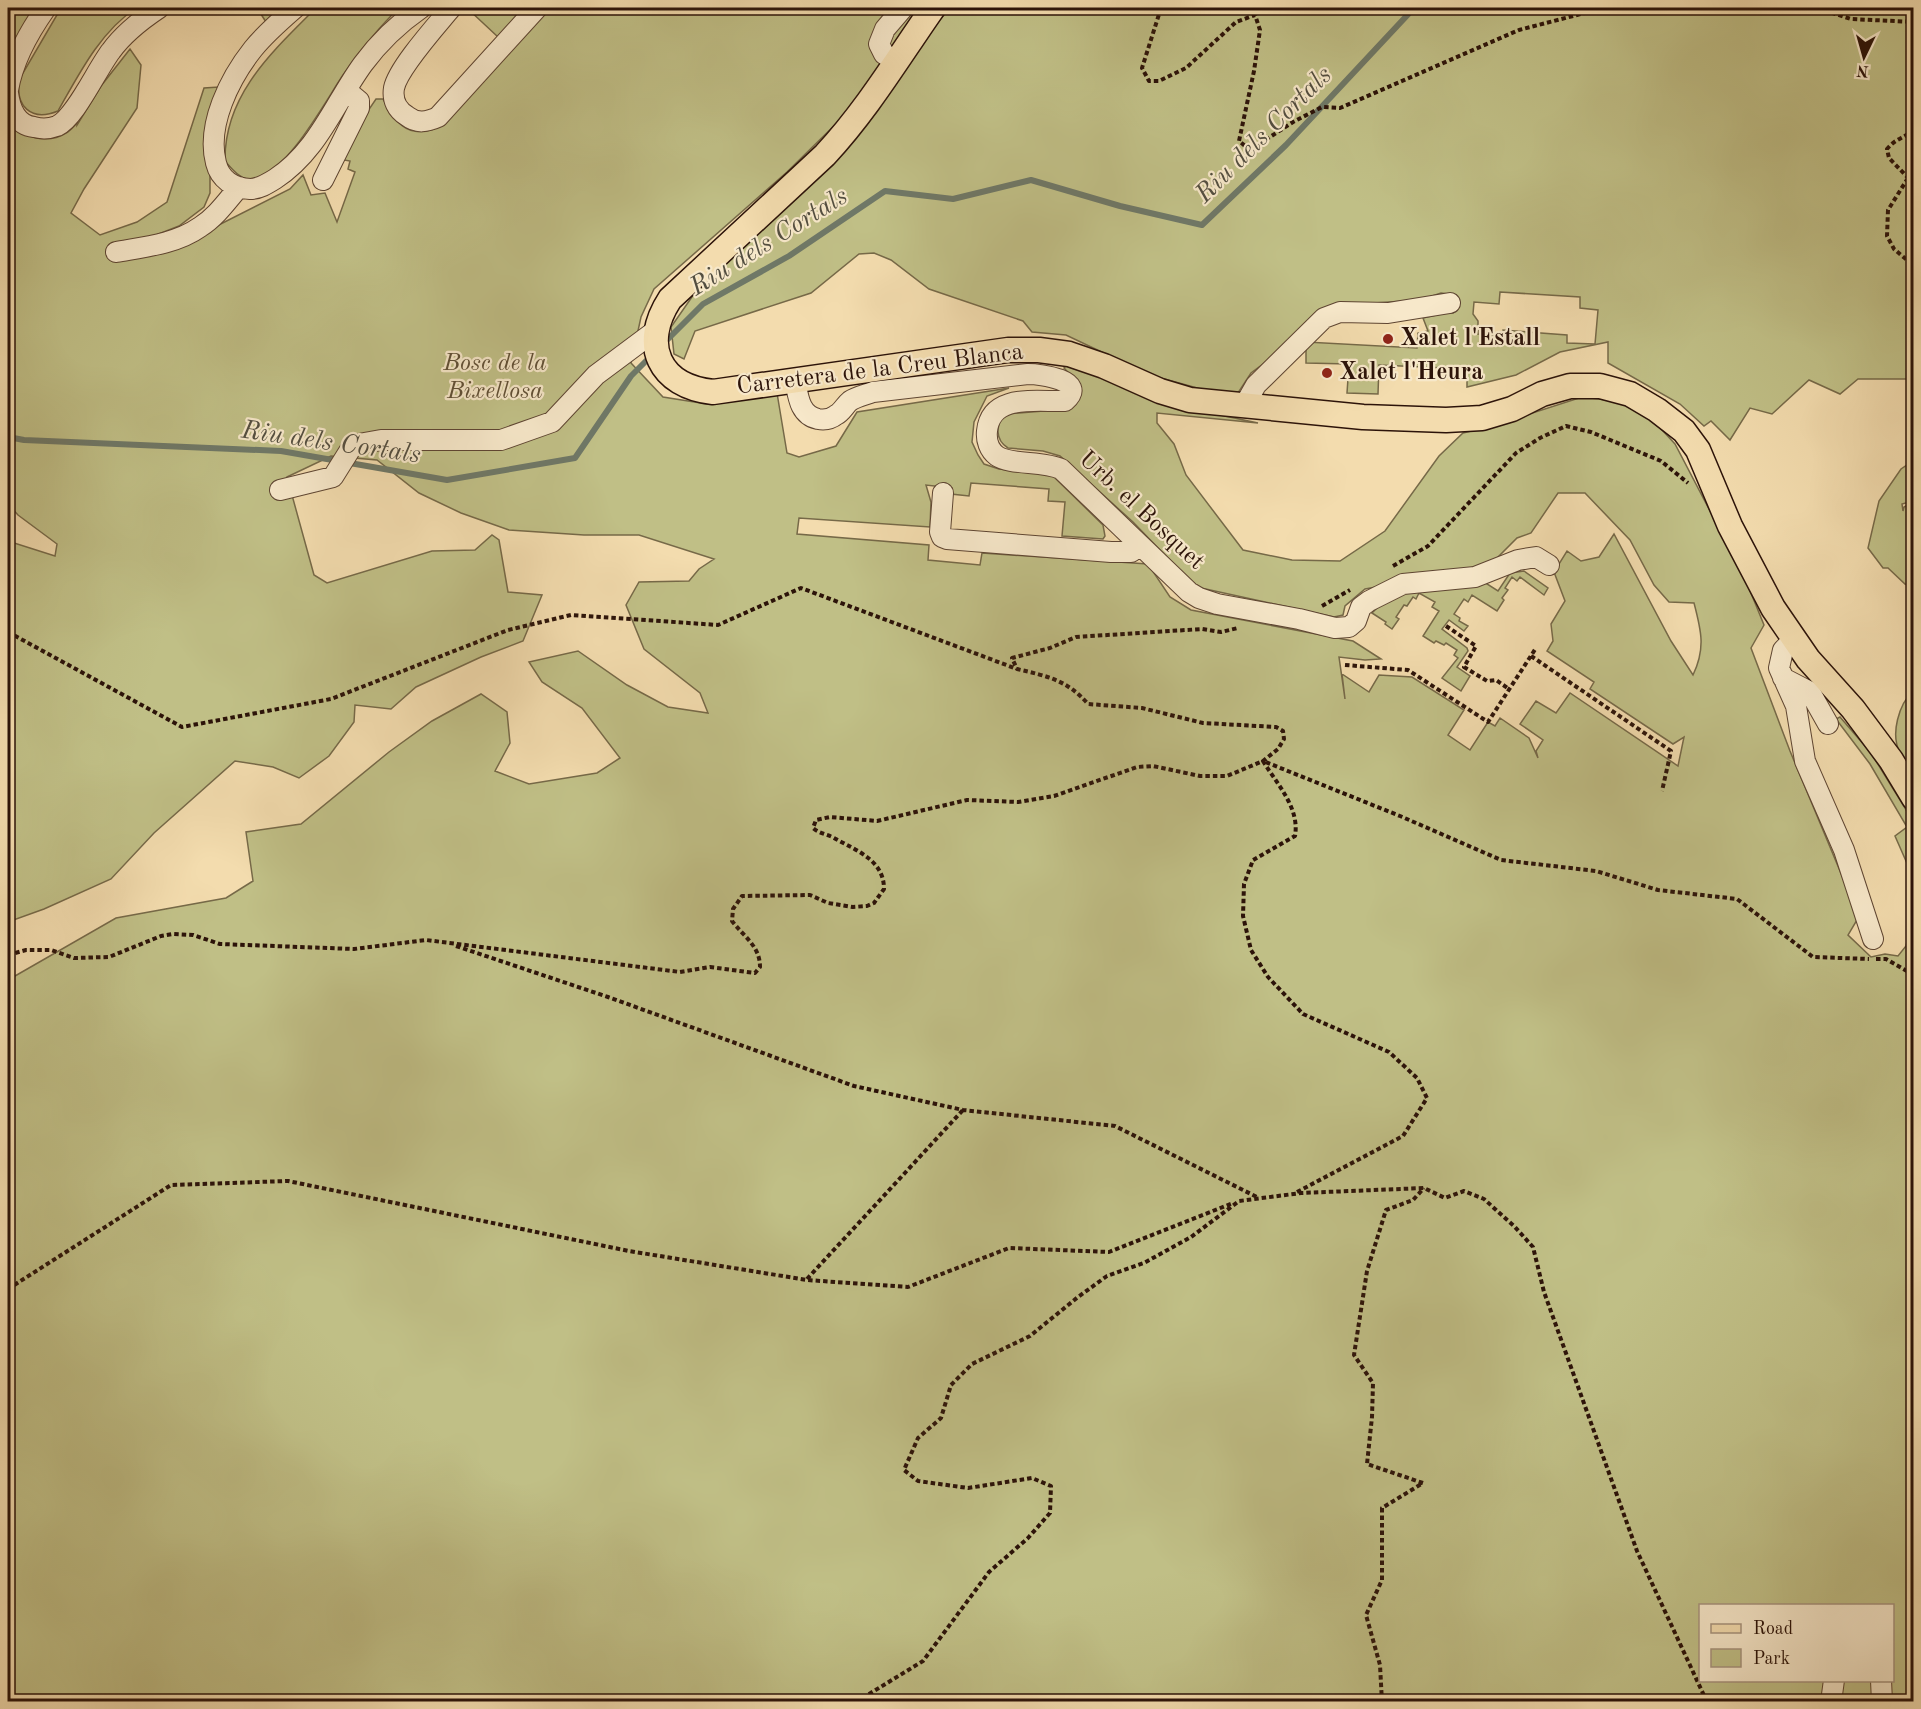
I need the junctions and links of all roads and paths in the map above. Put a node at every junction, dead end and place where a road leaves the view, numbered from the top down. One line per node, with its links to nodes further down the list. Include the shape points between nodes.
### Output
1 (46, 8): 14 (street, via 10,75)
2 (159, 8): 14 (street, via 123,36 77,105 58,126 30,127 16,118)
3 (295, 8): 20 (street, via 252,50 230,86 218,120 214,138 219,172)
4 (421, 8): 15 (street, via 387,34)
5 (451, 8): 6 (street, via 394,87 399,111 418,122 438,117)
6 (537, 8)
7 (903, 8): 13 (street, via 885,29 879,44)
8 (933, 8): 13 (main road)
9 (1161, 8): 10 (path, via 1142,68 1149,81 1159,81 1186,68 1236,22 1255,15 1260,30 1239,141 1250,150 1322,107 1340,108 1519,30)
10 (1604, 8)
11 (1817, 8): 12 (path, via 1851,19)
12 (1914, 22)
13 (896, 61): 24 (main road, via 865,108 825,155 670,299)
14 (8, 91)
15 (347, 91): 18 (street, via 359,101 359,108); 20 (street, via 322,132 298,161 264,186)
16 (1914, 129): 17 (path, via 1887,149 1889,158)
17 (1908, 178): 19 (path); 22 (path, via 1888,210 1887,236 1894,249)
18 (323, 180)
19 (1914, 184)
20 (239, 187): 21 (street, via 199,228 153,246)
21 (116, 252)
22 (1914, 266)
23 (1450, 303): 26 (street, via 1388,313 1340,312 1324,318 1256,385)
24 (655, 331): 25 (main road, Carretera de la Creu Blanca, via 666,372 695,390 713,392); 28 (street, via 596,375 552,422 501,440 381,440 353,445 333,477)
25 (795, 380): 26 (main road, Carretera de la Creu Blanca, via 1039,350 1088,360 1190,400); 30 (street, Urb. el Bosquet, via 804,411 814,418 830,419 850,401 873,392 1028,374 1058,378 1070,390 1065,401 1004,404 995,410 987,431 990,448 1008,460 1050,464 1061,469)
26 (1244, 406): 38 (main road, Carretera de la Creu Blanca, via 1446,420 1482,418 1570,386 1600,386 1630,394 1684,431 1698,450 1753,572)
27 (1690, 484): 32 (path, via 1661,461 1591,432 1566,426 1516,453 1428,546)
28 (280, 490)
29 (943, 493): 30 (street, via 940,532 947,539 1111,552 1131,552)
30 (1140, 545): 34 (street, Urb. el Bosquet, via 1199,598)
31 (1549, 565): 34 (street, via 1536,557 1475,577 1403,584 1361,607 1349,627 1335,628)
32 (1388, 568)
33 (1358, 585): 34 (path)
34 (1299, 619)
35 (1446, 626): 44 (path, via 1476,646 1464,667)
36 (1241, 627): 42 (path, via 1221,632 1202,629 1076,637 1012,658)
37 (8, 632): 42 (path, via 182,727 331,699 508,630 571,615 718,625 801,588)
38 (1794, 639): 43 (street, via 1783,650 1779,668); 48 (main road, Carretera de la Creu Blanca, via 1860,718)
39 (1536, 648): 40 (path)
40 (1531, 656): 44 (path); 47 (path, via 1671,751)
41 (1345, 665): 44 (path, via 1408,670 1488,722)
42 (1017, 669): 46 (path, via 1054,678 1088,704 1142,708 1203,723 1276,727 1283,731 1284,739)
43 (1784, 678): 45 (street, via 1810,692); 49 (street, via 1796,706 1805,761 1844,850)
44 (1509, 689)
45 (1828, 724)
46 (1263, 761): 50 (path, via 1227,776 1137,767 1054,796 1018,802 967,800 877,821 830,817 816,820 813,828 818,833 832,837 877,865 884,889 874,903 853,907 810,895 742,896 732,921 760,955 760,967 755,973 710,967 680,972); 52 (path, via 1501,860 1596,871 1658,890 1737,899 1813,957 1886,959); 55 (path, via 1295,813 1297,826 1295,836 1253,860 1244,884 1243,916 1251,950 1268,977 1303,1014 1389,1052 1417,1078 1427,1098 1403,1136)
47 (1662, 791)
48 (1914, 798)
49 (1874, 939)
50 (446, 942): 51 (path, via 426,940 354,949 285,947 220,944 194,935 173,934 109,957 74,958 51,950); 53 (path, via 854,1086)
51 (8, 955)
52 (1914, 975)
53 (963, 1110): 56 (path, via 1115,1126); 58 (path)
54 (1424, 1188): 55 (path); 63 (path, via 1413,1200 1386,1209 1367,1271 1354,1355 1373,1383 1367,1464 1423,1482 1382,1508 1382,1580 1366,1615 1380,1665); 64 (path, via 1445,1198 1464,1191 1484,1199 1533,1247 1544,1292 1637,1551)
55 (1294, 1194): 56 (path)
56 (1260, 1198): 57 (path)
57 (1239, 1201): 58 (path, via 1109,1252 1009,1248 908,1287); 62 (path, via 1191,1237 1143,1263 1107,1276 1030,1336 972,1364 951,1384 941,1418 918,1438 904,1470 918,1481 968,1488 1032,1478 1051,1486 1050,1513 989,1572 923,1661)
58 (807, 1280): 59 (path, via 629,1251 288,1181 171,1185)
59 (8, 1289)
60 (1834, 1682): 65 (street)
61 (1881, 1682): 66 (street)
62 (856, 1701)
63 (1382, 1701)
64 (1707, 1701)
65 (1831, 1701)
66 (1882, 1701)

